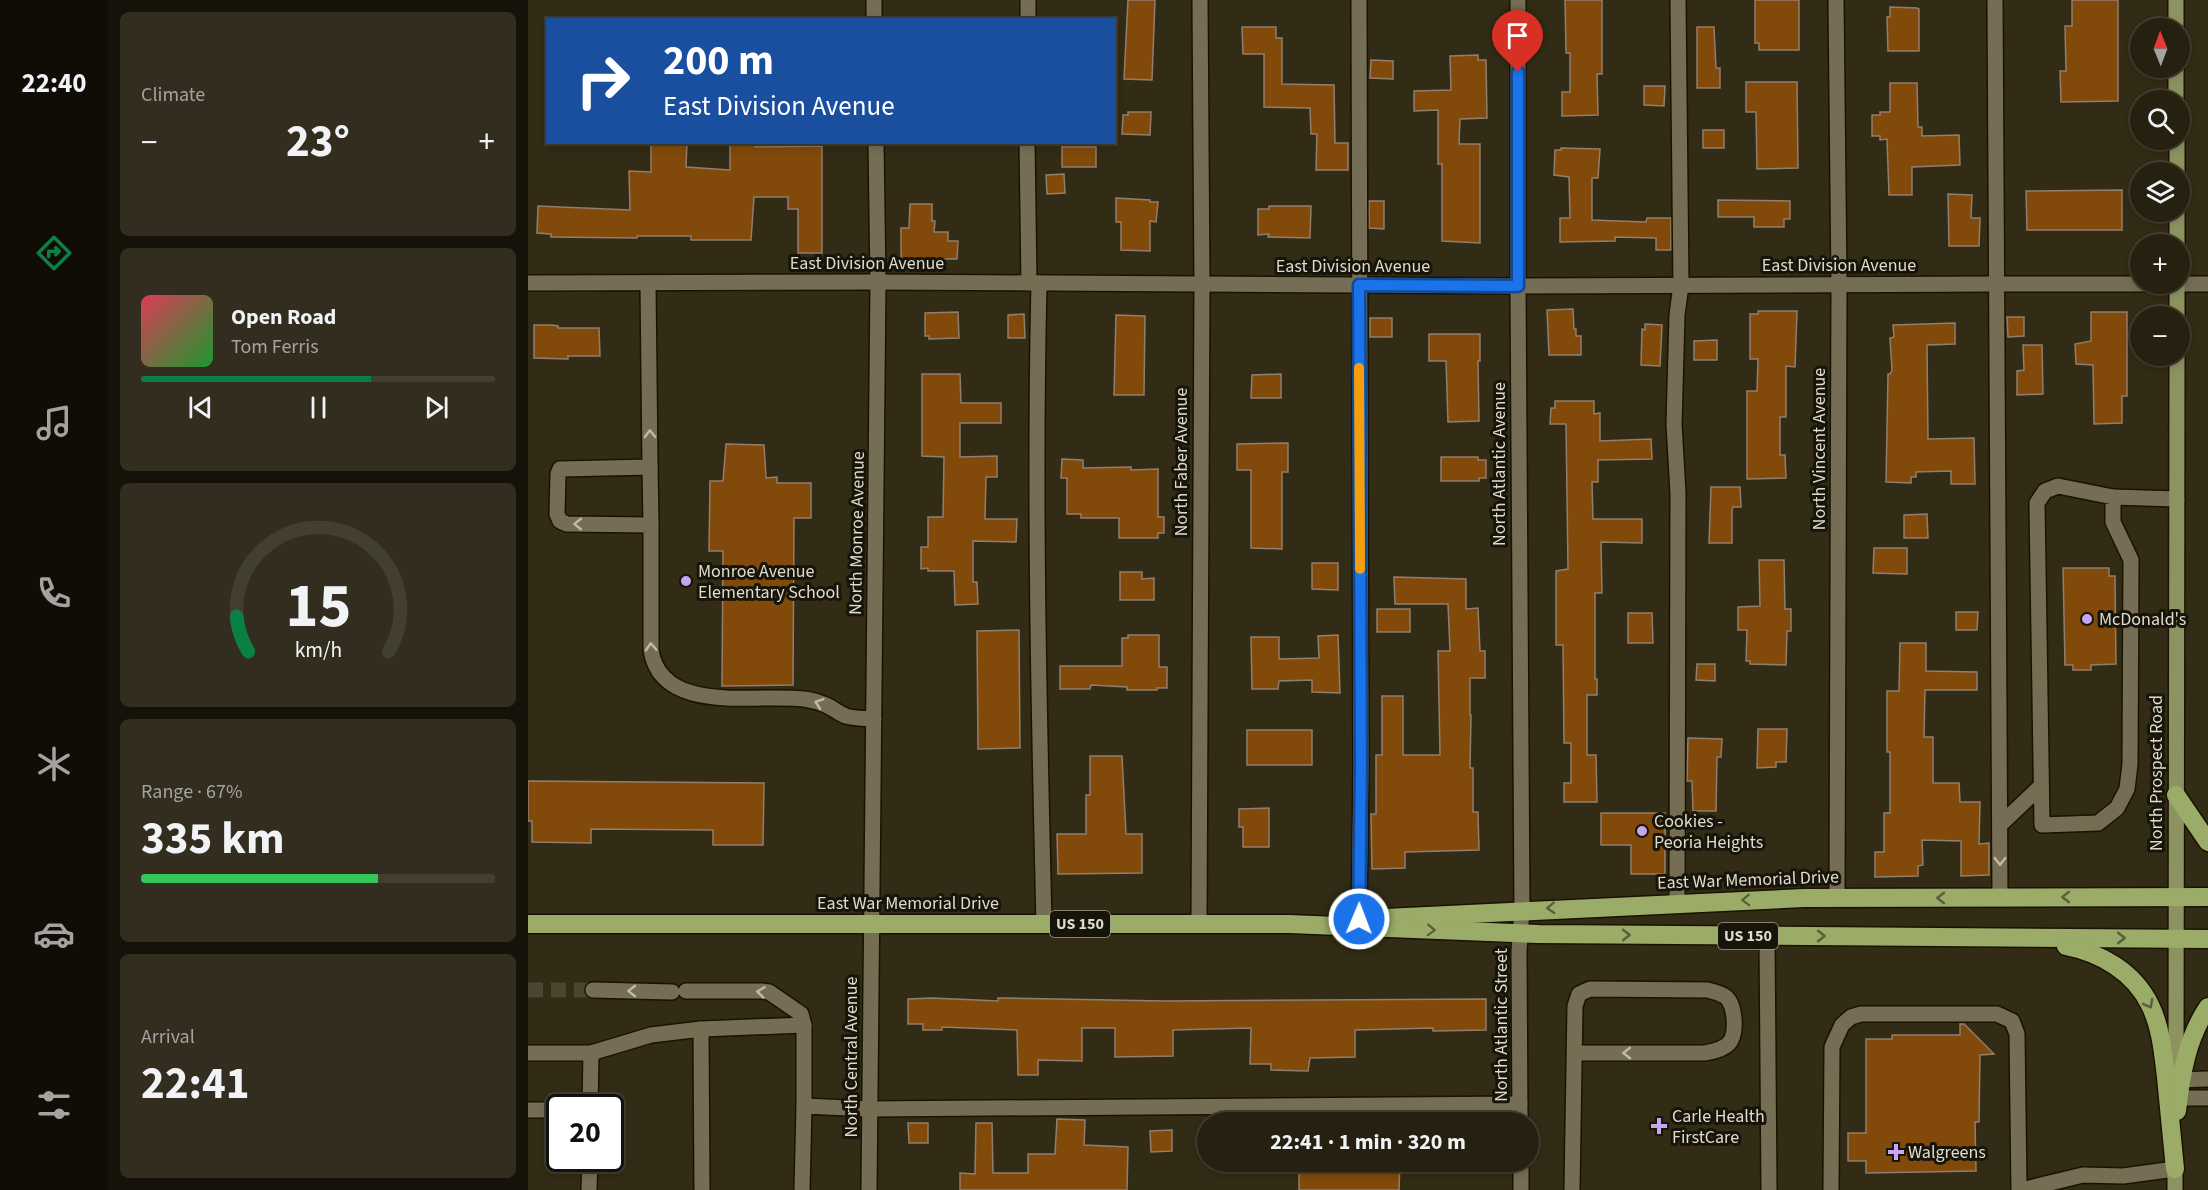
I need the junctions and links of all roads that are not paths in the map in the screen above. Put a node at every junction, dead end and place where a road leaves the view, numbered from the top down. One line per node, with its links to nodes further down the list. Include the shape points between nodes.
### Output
1 (874, 0): 10 (street)
2 (1028, 0): 11 (street)
3 (1200, 0): 19 (street, North Faber Avenue)
4 (1359, 0): 24 (street)
5 (1518, 0): 27 (street, North Atlantic Avenue)
6 (1678, 0): 25 (street)
7 (1836, 0): 20 (street, North Vincent Avenue)
8 (1995, 0): 21 (street)
9 (2176, 0): 12 (main road)
10 (874, 18)
11 (1028, 18)
12 (2176, 18)
13 (876, 144): 15 (street, North Monroe Avenue)
14 (1027, 144): 18 (street)
15 (878, 282): 17 (street, East Division Avenue); 18 (street, East Division Avenue); 33 (street, North Monroe Avenue)
16 (528, 283): 17 (street, East Division Avenue)
17 (648, 283): 29 (street, one-way to 17)
18 (1034, 283): 19 (street, East Division Avenue); 46 (street)
19 (1202, 284): 24 (street, East Division Avenue); 47 (street, North Faber Avenue)
20 (1839, 284): 21 (street, East Division Avenue); 25 (street, East Division Avenue); 40 (street, North Vincent Avenue)
21 (1995, 284): 22 (street, East Division Avenue); 36 (street)
22 (2130, 284)
23 (2190, 284): 26 (street, East Division Avenue)
24 (1359, 285): 27 (street, East Division Avenue); 43 (street)
25 (1681, 285): 27 (street, East Division Avenue); 42 (street, via 1674,424 1678,493)
26 (2208, 285)
27 (1518, 286): 49 (street, North Atlantic Avenue)
28 (2177, 366): 31 (main road, North Prospect Road)
29 (650, 468): 32 (street); 32 (street, one-way to 29, via 567,524 557,514 560,469)
30 (2113, 497): 31 (street); 34 (street, via 2058,486 2045,491 2037,503); 34 (street, via 2114,522 2131,560 2127,789 2117,808 2098,823 2042,825)
31 (2176, 499): 35 (main road, North Prospect Road)
32 (651, 525): 33 (street, one-way to 32, via 847,717 826,705 791,697 697,695 662,676 652,662 651,650)
33 (874, 719): 45 (street, North Monroe Avenue)
34 (2041, 786): 36 (street)
35 (2176, 795): 37 (highway); 38 (main road, North Prospect Road)
36 (2000, 825): 41 (street, one-way to 41)
37 (2208, 842)
38 (2176, 897): 39 (highway, East War Memorial Drive / US 150); 41 (highway, East War Memorial Drive / US 150, one-way to 41); 52 (main road, North Prospect Road)
39 (2208, 897)
40 (1837, 898): 41 (highway, East War Memorial Drive / US 150, one-way to 40); 42 (highway, East War Memorial Drive / US 150, one-way to 42)
41 (2000, 898)
42 (1677, 903): 49 (highway, East War Memorial Drive / US 150, one-way to 49)
43 (1359, 919): 48 (highway, East War Memorial Drive / US 150); 49 (highway, East War Memorial Drive / US 150)
44 (528, 924): 45 (highway, East War Memorial Drive / US 150)
45 (872, 924): 46 (highway, East War Memorial Drive / US 150); 67 (street, North Central Avenue)
46 (1044, 924): 47 (highway, East War Memorial Drive / US 150)
47 (1198, 924): 48 (highway, East War Memorial Drive / US 150)
48 (1289, 924): 49 (highway, East War Memorial Drive / US 150, one-way to 49)
49 (1522, 924): 50 (highway, East War Memorial Drive / US 150, one-way to 50); 65 (street, North Atlantic Street)
50 (1767, 936): 51 (highway, East War Memorial Drive / US 150, one-way to 51); 81 (street)
51 (1882, 936): 52 (highway, East War Memorial Drive / US 150, one-way to 52); 72 (highway, one-way to 72, via 2062,945 2089,951 2117,967 2144,995 2158,1028)
52 (2176, 939): 53 (highway, East War Memorial Drive / US 150); 62 (main road, North Prospect Road)
53 (2208, 939)
54 (593, 990): 56 (street, one-way to 54, via 801,1014 769,992)
55 (2208, 1007): 62 (highway, via 2188,1051)
56 (804, 1025): 57 (street); 66 (street)
57 (701, 1029): 59 (street, via 651,1035); 76 (street)
58 (528, 1053): 59 (street)
59 (591, 1053): 63 (street)
60 (1574, 1053): 60 (street, one-way to 60, via 1575,1006 1579,994 1590,989 1708,990 1724,995 1732,1005 1734,1035 1719,1050); 80 (street)
61 (2208, 1079): 62 (street)
62 (2179, 1086): 64 (street); 71 (highway)
63 (590, 1094)
64 (2208, 1098)
65 (1520, 1104): 67 (street); 70 (street, North Atlantic Street)
66 (804, 1106): 67 (street); 77 (street)
67 (870, 1109): 78 (street, North Central Avenue)
68 (528, 1110): 69 (street)
69 (546, 1110)
70 (1520, 1112)
71 (2176, 1122): 72 (main road)
72 (2175, 1169): 83 (street, via 2123,1176 2083,1175); 84 (main road)
73 (590, 1172): 75 (street)
74 (1521, 1172): 79 (street)
75 (589, 1190)
76 (702, 1190)
77 (802, 1190)
78 (869, 1190)
79 (1521, 1190)
80 (1572, 1190)
81 (1769, 1190)
82 (1831, 1190): 83 (street, via 1832,1047 1842,1025 1861,1014 1997,1014 2012,1021 2017,1034)
83 (2020, 1190)
84 (2175, 1190)

